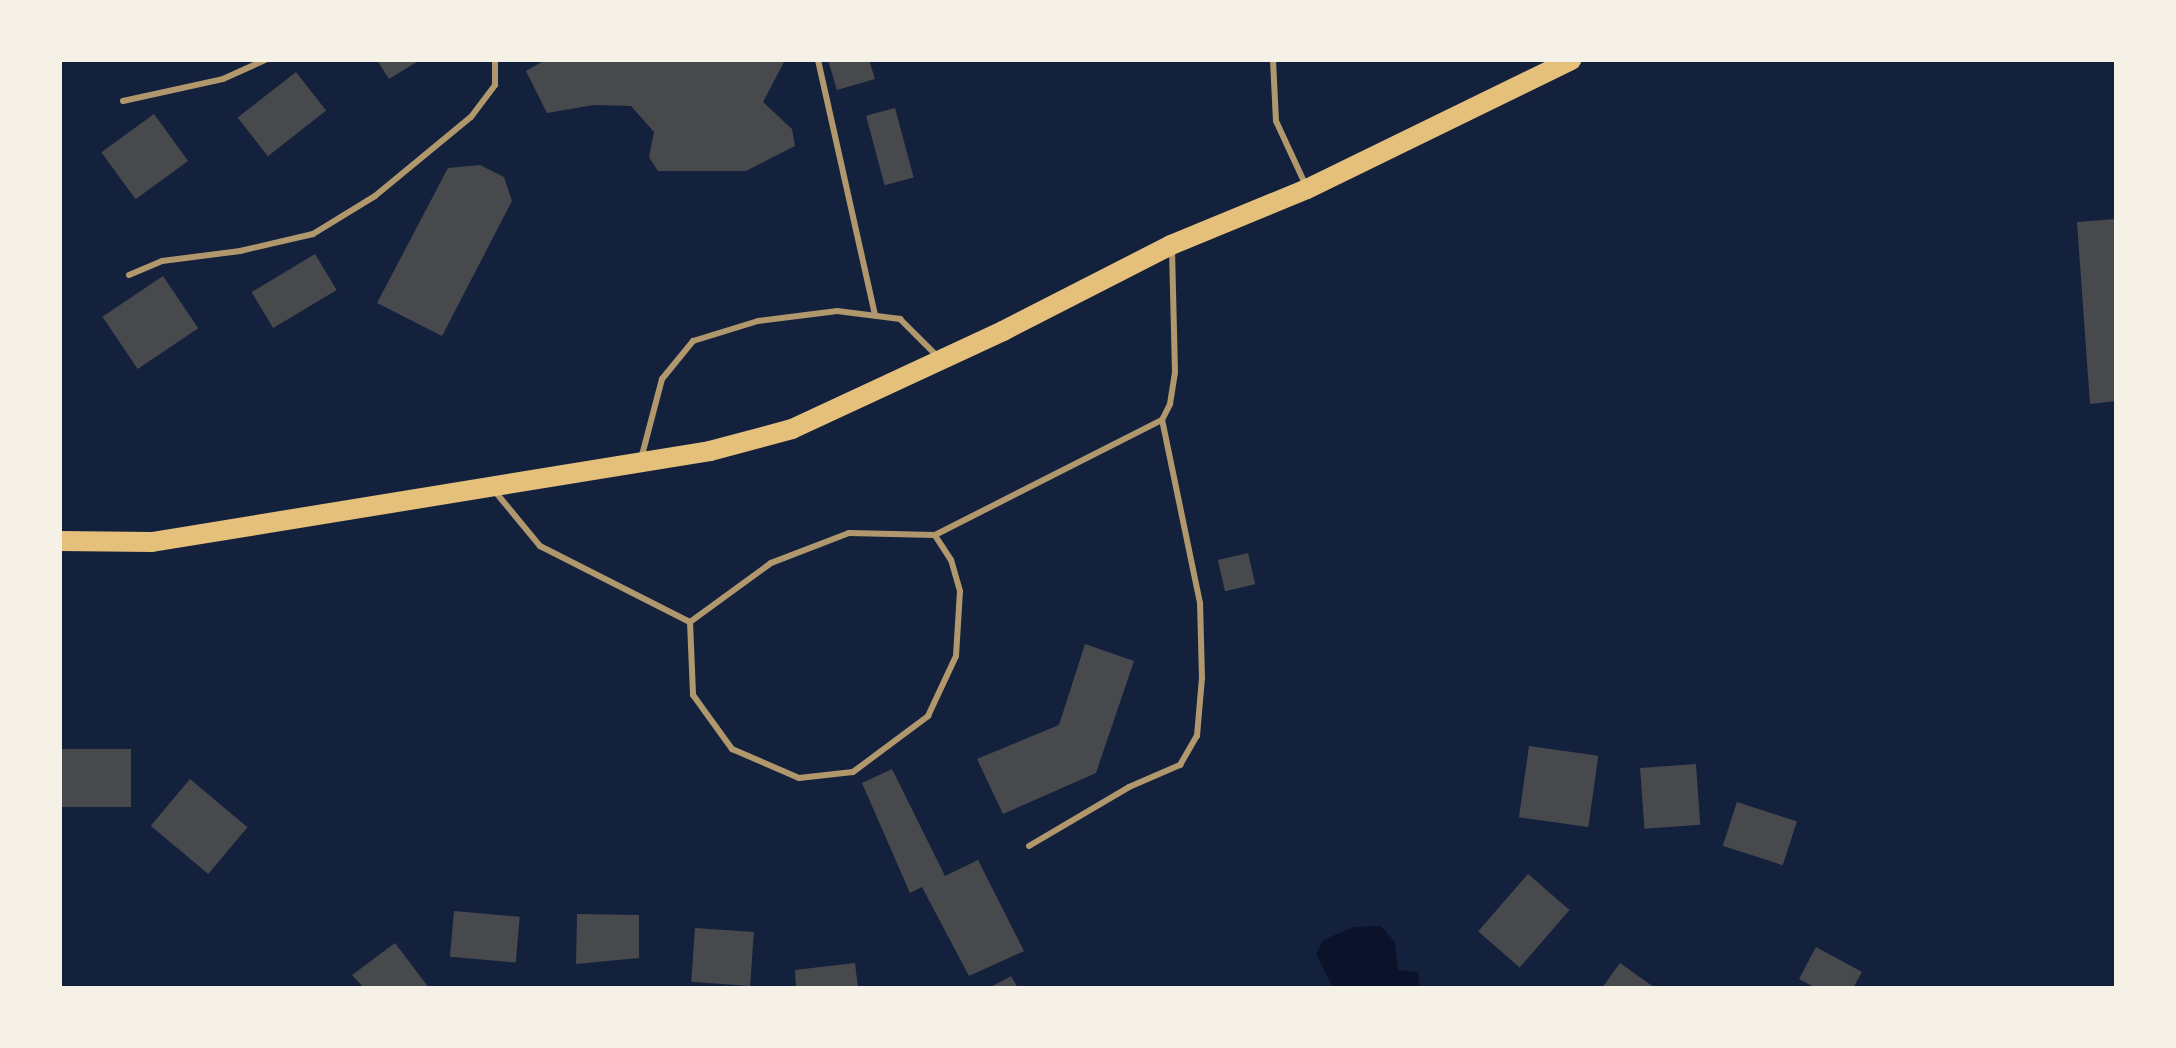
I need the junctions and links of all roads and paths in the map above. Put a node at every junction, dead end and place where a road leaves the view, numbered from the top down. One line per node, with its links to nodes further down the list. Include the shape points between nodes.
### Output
1 (265, 60): 6 (lane, via 223,79)
2 (495, 60): 9 (lane, via 495,85 471,117 375,196 313,234 162,261)
3 (818, 60): 10 (lane)
4 (1273, 60): 7 (lane, via 1276,121)
5 (1571, 60): 7 (main road)
6 (123, 101)
7 (1307, 189): 8 (main road)
8 (1171, 245): 11 (main road); 12 (lane, via 1175,372)
9 (129, 275)
10 (875, 316): 11 (lane, via 900,319); 13 (lane, via 837,311 758,321 693,341 662,379)
11 (941, 360): 13 (main road, via 792,429 710,451)
12 (1162, 420): 15 (lane); 18 (lane, via 1200,603 1197,736 1180,765 1129,787)
13 (640, 462): 14 (main road)
14 (490, 487): 16 (main road, via 152,542); 17 (lane, via 540,546)
15 (935, 535): 17 (lane, via 849,533 771,563); 17 (lane, via 951,560 960,591 956,656 928,716 853,772 799,778 732,749 693,695)
16 (60, 541)
17 (690, 622)
18 (1029, 846)

